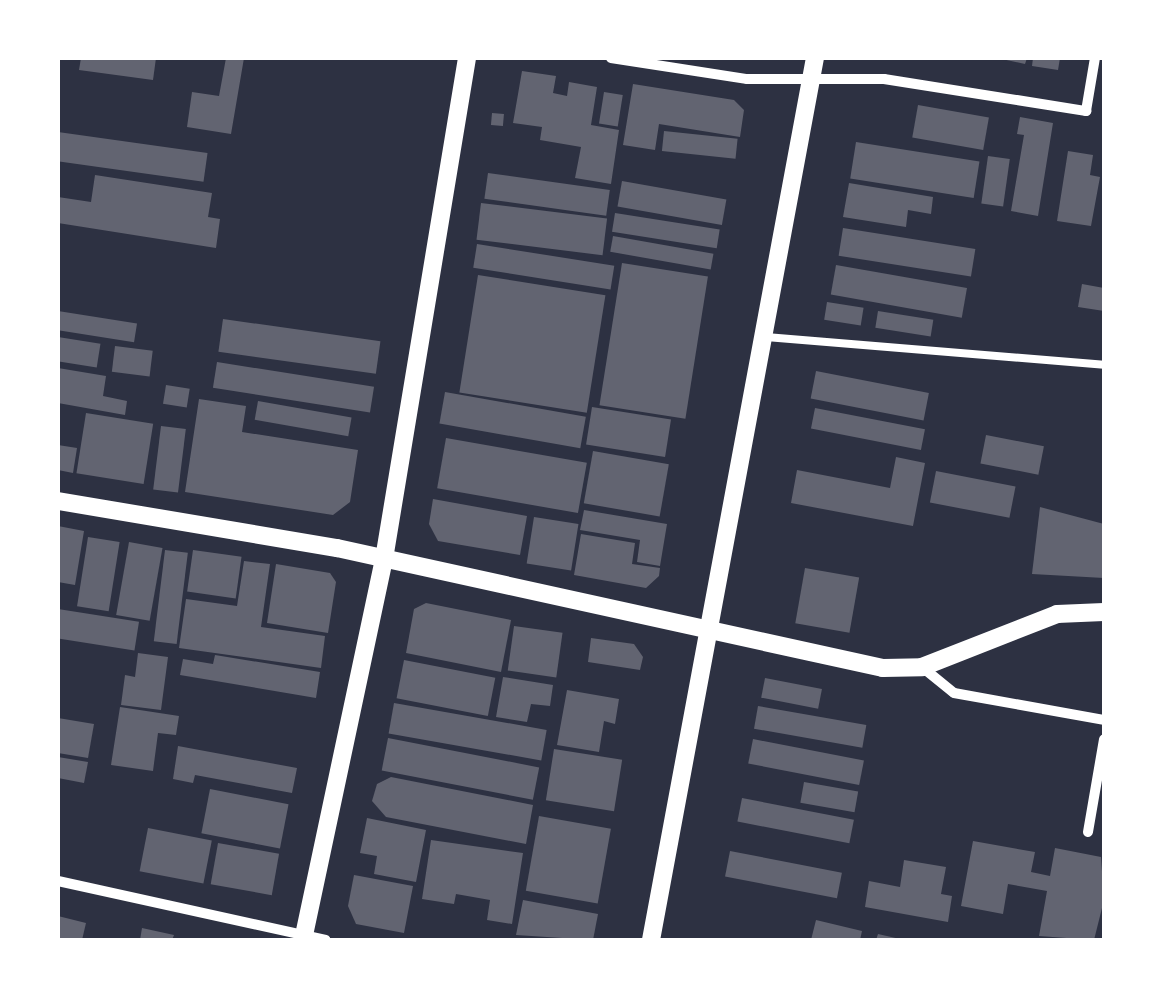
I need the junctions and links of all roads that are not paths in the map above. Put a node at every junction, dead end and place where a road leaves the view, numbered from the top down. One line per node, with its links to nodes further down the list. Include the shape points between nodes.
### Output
1 (467, 58): 9 (street)
2 (611, 58): 5 (street, via 748,79)
3 (815, 58): 5 (street)
4 (1095, 58): 5 (street, via 1086,110 884,78)
5 (811, 79): 6 (street)
6 (766, 337): 7 (lane); 11 (street)
7 (1104, 365)
8 (58, 501): 9 (street)
9 (384, 559): 11 (street); 17 (street)
10 (1104, 612): 12 (street, via 1057,614)
11 (712, 630): 12 (street, via 883,668); 19 (street)
12 (922, 667): 13 (street, via 954,693)
13 (1104, 720)
14 (1104, 739): 15 (street)
15 (1088, 832)
16 (58, 882): 17 (street)
17 (304, 938): 18 (street)
18 (326, 940)
19 (650, 940)

